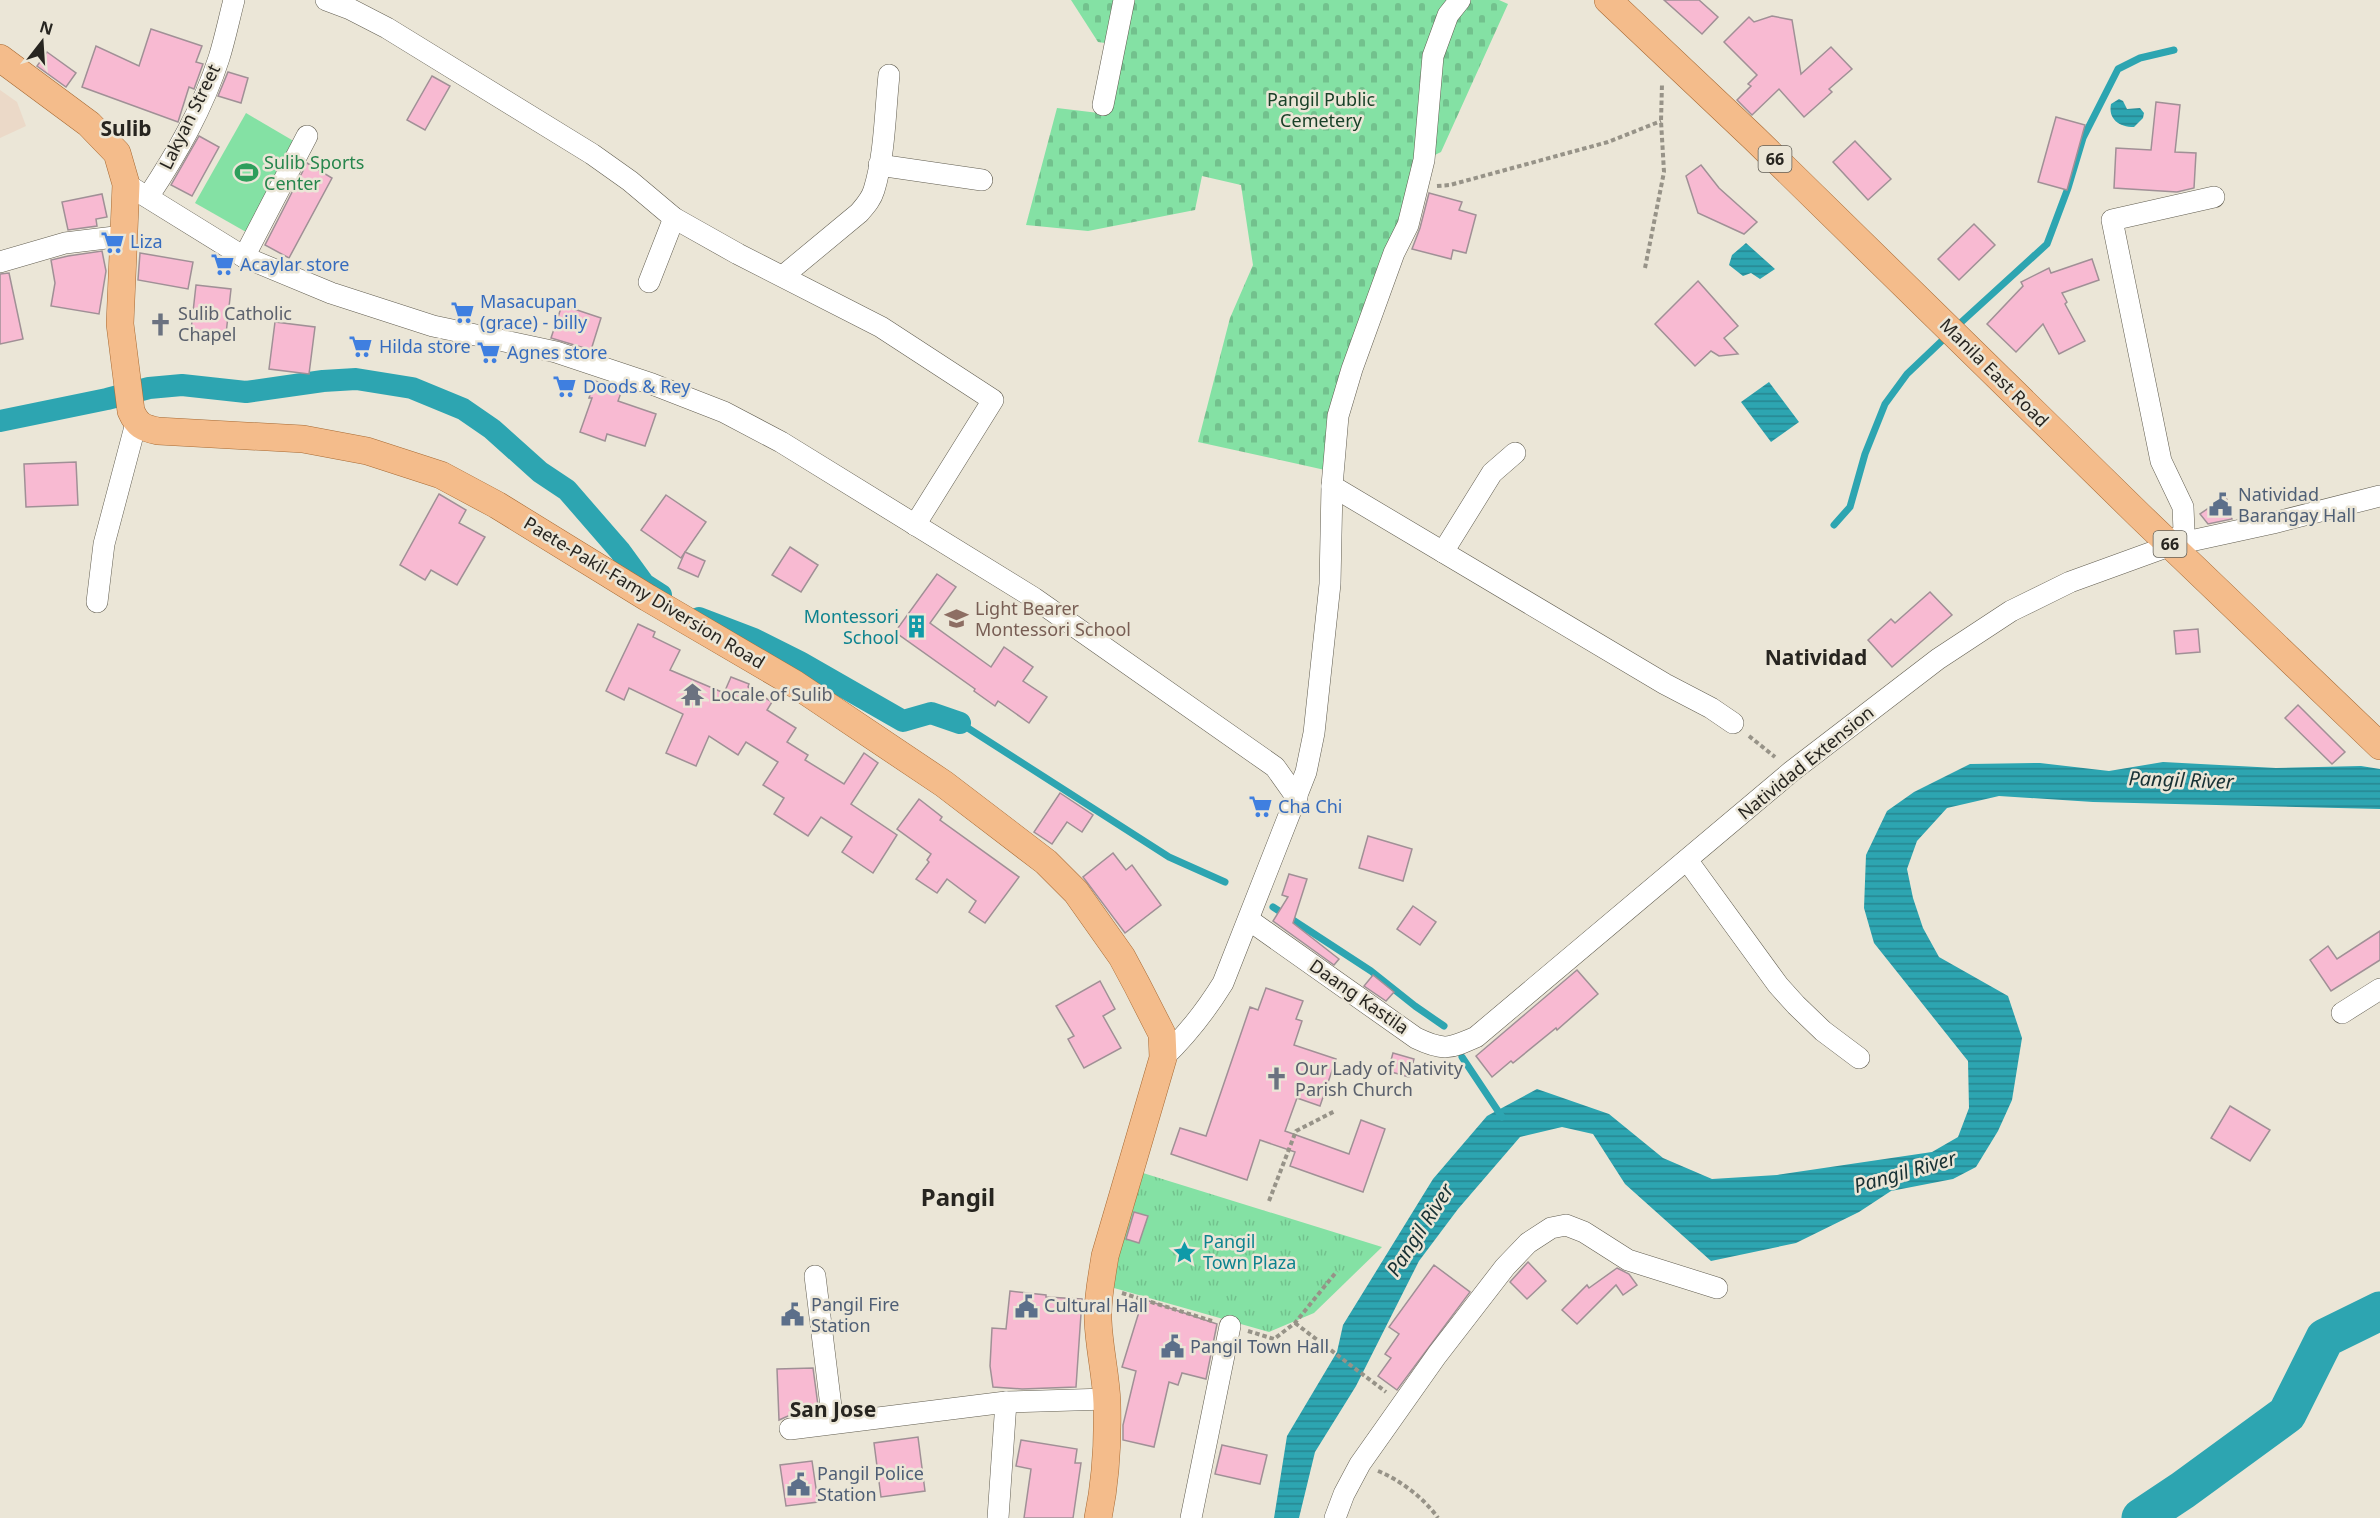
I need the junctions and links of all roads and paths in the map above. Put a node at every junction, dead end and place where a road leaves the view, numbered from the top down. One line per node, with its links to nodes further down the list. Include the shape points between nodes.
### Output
1 (234, 0): 13 (street, Lakyan Street, via 219,58 177,154)
2 (326, 0): 15 (street, via 387,28 592,154)
3 (1124, 0): 8 (street)
4 (1460, 0): 12 (street, via 1449,15 1433,56)
5 (1608, 0): 27 (main road, Manila East Road / 66)
6 (0, 58): 13 (main road, via 103,137 117,153)
7 (889, 75): 10 (street)
8 (1103, 105)
9 (307, 136): 17 (street)
10 (879, 165): 11 (street); 20 (street, via 869,202)
11 (982, 180)
12 (1418, 187): 19 (path, via 1450,185 1597,146 1661,121 1664,172); 24 (street, via 1408,225 1394,253 1345,389 1337,425)
13 (137, 190): 16 (main road); 17 (street)
14 (2214, 197): 27 (street, via 2112,220 2161,461 2183,507 2184,531)
15 (674, 218): 20 (street); 21 (street)
16 (123, 236): 18 (street, via 65,243); 22 (main road, via 120,324)
17 (244, 257): 26 (street, via 331,293 433,326 556,352 724,412 781,442)
18 (0, 262)
19 (1646, 268)
20 (783, 276): 26 (street, via 881,327 993,399)
21 (649, 282)
22 (133, 413): 29 (street, via 104,544); 39 (main road, Paete-Pakil-Famy Diversion Road, via 146,429 327,442 441,475 795,684 944,784 1046,862 1069,885 1122,957 1162,1034)
23 (1515, 453): 28 (street, via 1492,473)
24 (1332, 486): 28 (street); 33 (street, via 1330,584 1320,685 1314,733)
25 (2380, 496): 27 (street, Natividad Extension)
26 (915, 525): 33 (street, via 1035,598 1230,734 1275,767)
27 (2172, 545): 31 (main road, Manila East Road / 66); 32 (street, Natividad Extension, via 2070,582 2011,611 1938,659)
28 (1443, 552): 30 (street)
29 (97, 602)
30 (1732, 723): 32 (path)
31 (2380, 746)
32 (1792, 771): 34 (street, Natividad Extension)
33 (1297, 798): 35 (street)
34 (1687, 860): 38 (street, Natividad Extension); 40 (street, via 1790,998 1823,1031)
35 (1249, 920): 38 (street, Daang Kastila, via 1416,1038 1437,1048 1454,1047); 39 (street, via 1223,983 1203,1016)
36 (2380, 989): 37 (street)
37 (2342, 1013)
38 (1476, 1037)
39 (1163, 1058): 46 (main road, Paete-Pakil-Famy Diversion Road, via 1105,1256)
40 (1859, 1058)
41 (1335, 1111): 42 (path, via 1296,1131)
42 (1269, 1201)
43 (1337, 1271): 47 (path)
44 (815, 1276): 52 (street)
45 (1717, 1288): 54 (street, via 1628,1260 1575,1228 1551,1228 1528,1243 1505,1267)
46 (1099, 1289): 48 (path, via 1126,1293); 50 (main road, Paete-Pakil-Famy Diversion Road, via 1098,1317)
47 (1295, 1323): 48 (path, via 1274,1339); 49 (path)
48 (1230, 1326): 57 (street)
49 (1373, 1382)
50 (1107, 1399): 51 (street); 56 (main road, Paete-Pakil-Famy Diversion Road, via 1106,1466)
51 (1006, 1402): 52 (street); 55 (street)
52 (833, 1423): 53 (street)
53 (790, 1429)
54 (1360, 1464): 58 (street); 59 (path, via 1404,1486)
55 (998, 1518)
56 (1098, 1518)
57 (1191, 1518)
58 (1335, 1518)
59 (1438, 1518)

